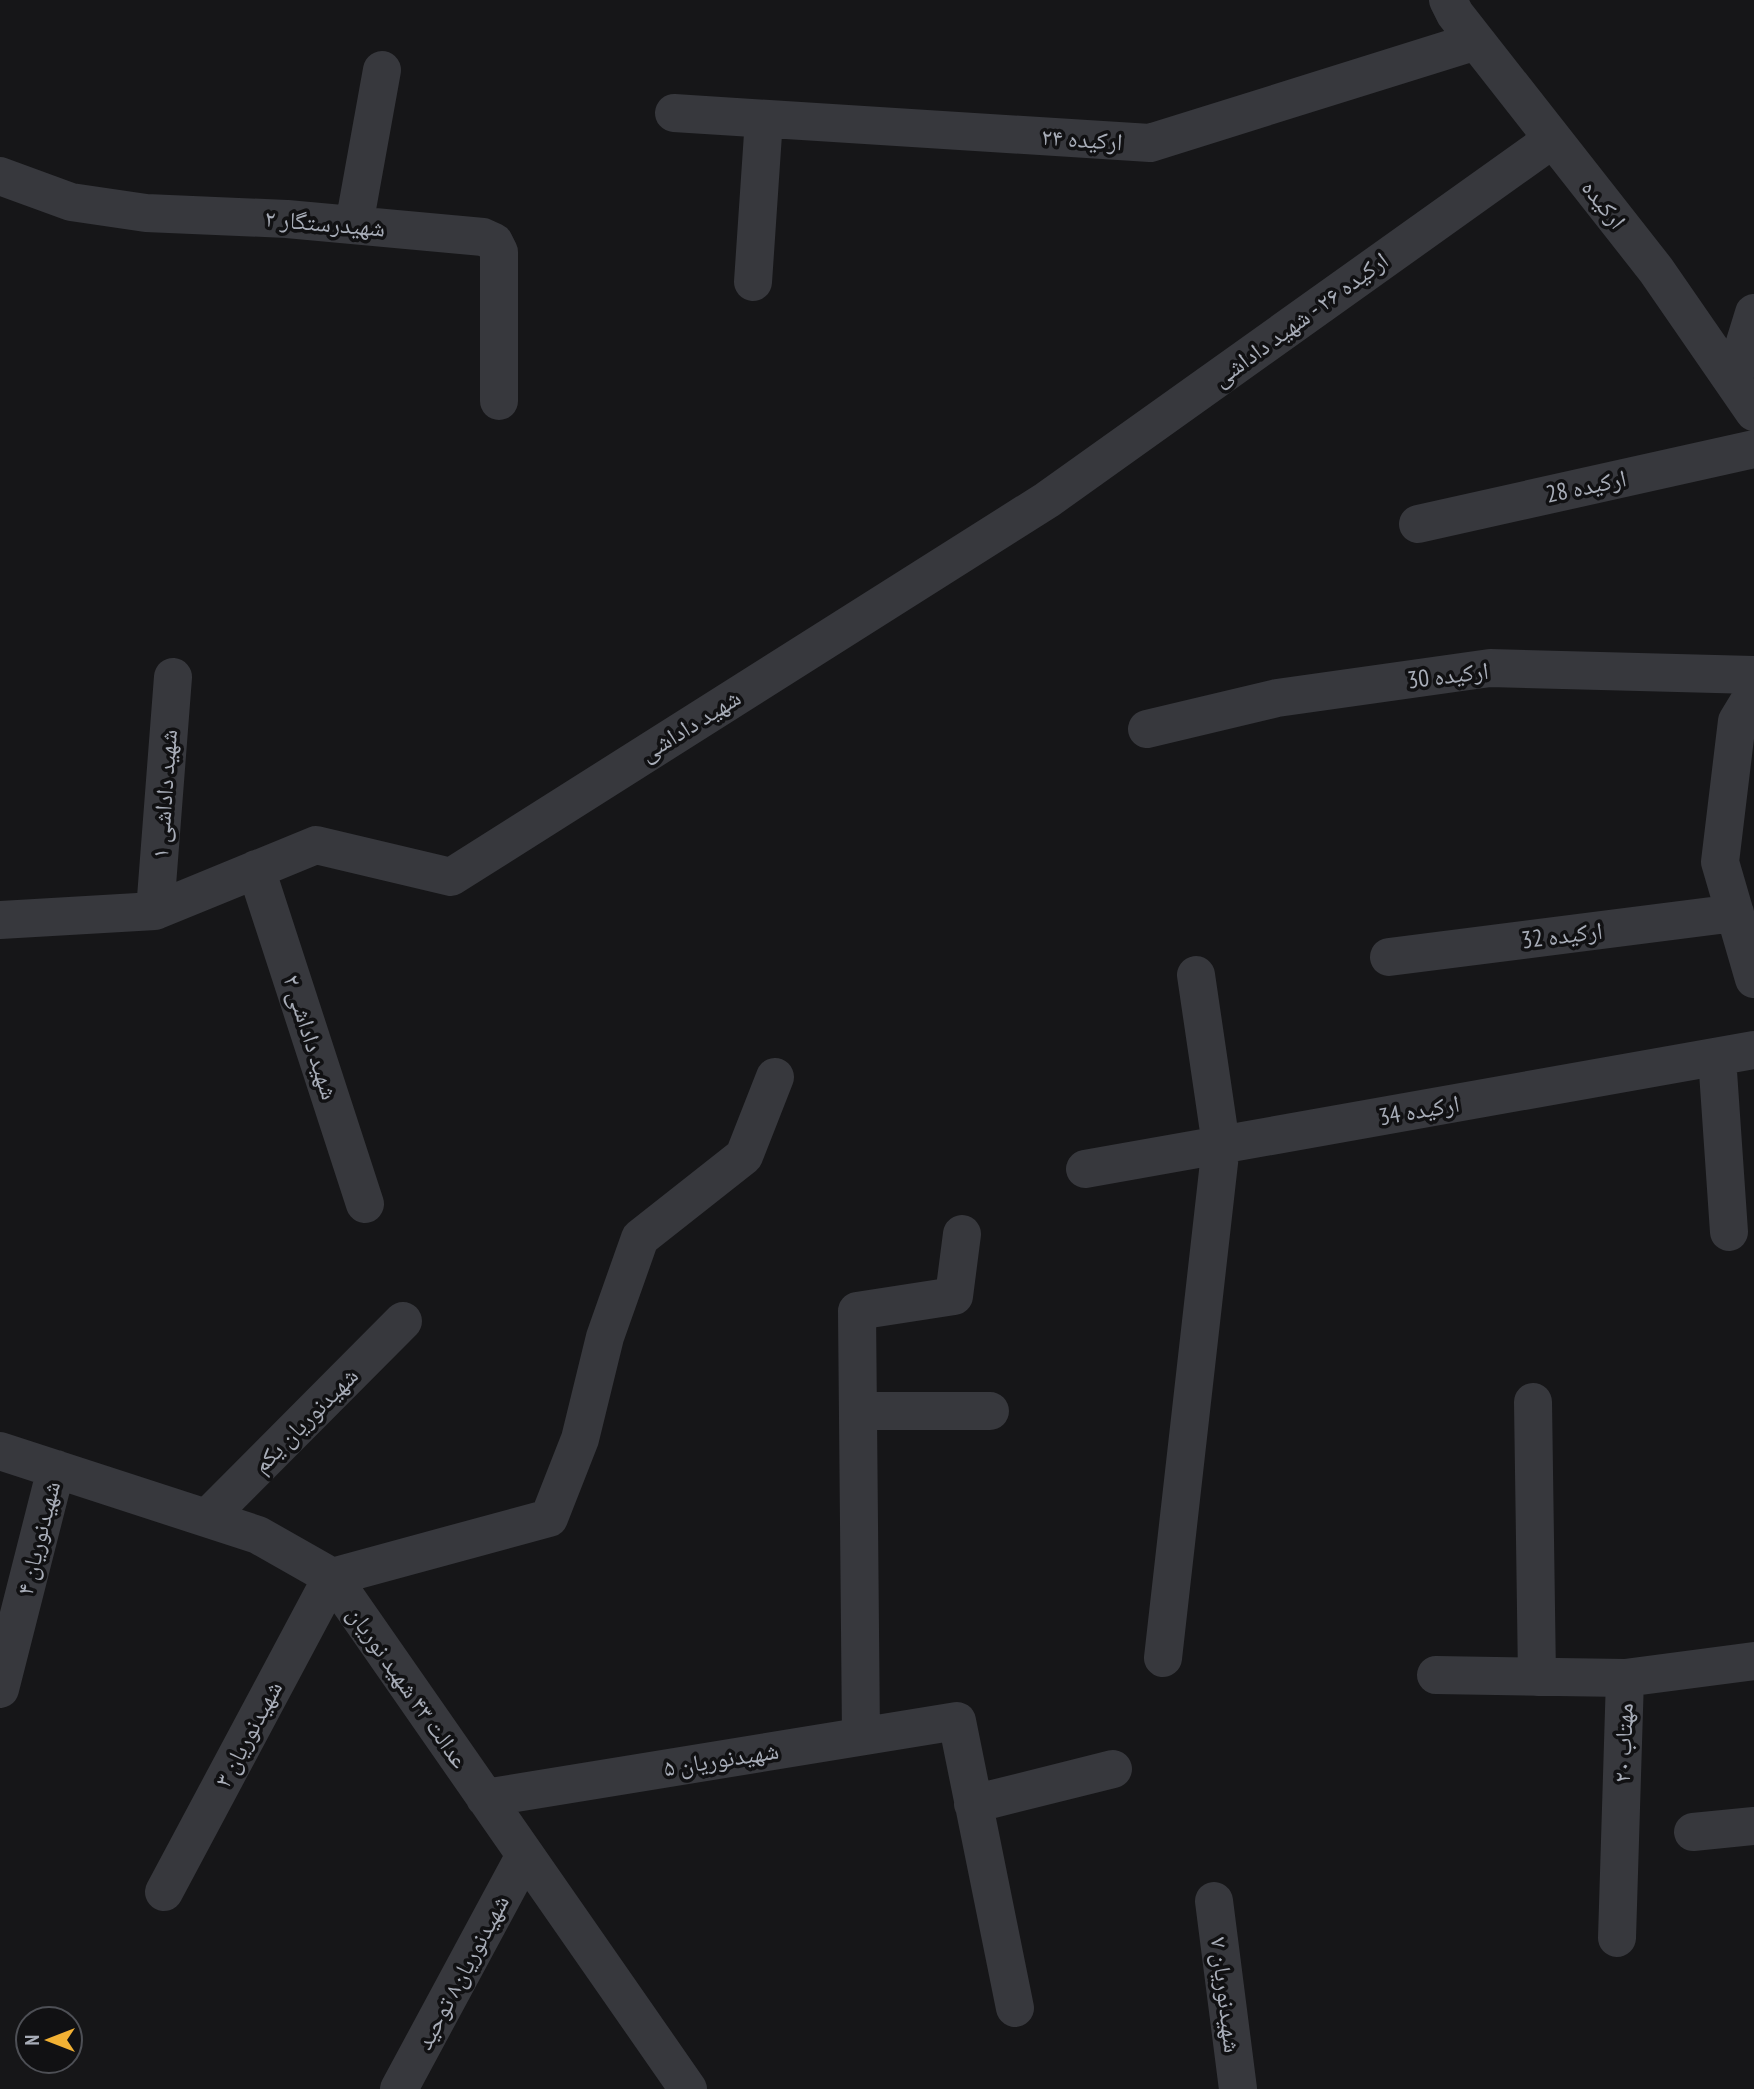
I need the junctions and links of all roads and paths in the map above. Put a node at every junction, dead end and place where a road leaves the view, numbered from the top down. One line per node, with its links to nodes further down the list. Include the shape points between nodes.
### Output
1 (1448, 0): 2 (street, ارکیده)
2 (1476, 41): 5 (street, ارکیده ۲۴, via 1150,143); 6 (street, ارکیده)
3 (382, 70): 8 (street)
4 (674, 113): 5 (street, ارکیده ۲۴)
5 (764, 119): 9 (street)
6 (1553, 139): 11 (street, ارکیده, via 1656,270); 15 (street, ارکیده ۲۶ - شهید داداشی)
7 (0, 176): 8 (street, شهیدرستگار ۲, via 71,202 146,214)
8 (354, 225): 12 (street, شهیدرستگار ۲, via 483,237 494,242 499,252)
9 (753, 282)
10 (1754, 313): 11 (street)
11 (1733, 381): 13 (street, ارکیده)
12 (499, 401)
13 (1754, 412)
14 (1754, 449): 16 (street, ارکیده 28)
15 (1047, 500): 22 (street, شهید داداشی, via 451,877 316,845)
16 (1418, 524)
17 (1754, 675): 20 (street, ارکیده 30, via 1490,668 1277,698)
18 (173, 677): 23 (street, شهید داداشی ۱)
19 (1754, 693): 21 (street, via 1737,721)
20 (1147, 729)
21 (1737, 859): 24 (street)
22 (256, 869): 23 (street); 34 (street, شهید داداشی ۲)
23 (155, 911): 25 (street)
24 (1735, 913): 26 (street, ارکیده 32); 28 (street)
25 (0, 920)
26 (1389, 957)
27 (1196, 975): 32 (street)
28 (1754, 979)
29 (1754, 1050): 30 (street, ارکیده 34)
30 (1717, 1057): 32 (street, ارکیده 34); 35 (street)
31 (775, 1077): 44 (street, via 744,1156 640,1238 605,1337 580,1439 549,1518)
32 (1221, 1145): 33 (street, ارکیده 34); 45 (street)
33 (1085, 1168)
34 (365, 1204)
35 (1729, 1232)
36 (962, 1234): 39 (street, via 954,1296 857,1311)
37 (403, 1321): 43 (street, شهیدنوریان یکم)
38 (1533, 1402): 48 (street)
39 (858, 1411): 40 (street); 51 (street)
40 (990, 1411)
41 (0, 1451): 42 (street, عدالت ۴۳ شهید نوریان)
42 (56, 1469): 43 (street, عدالت ۴۳ شهید نوریان); 50 (street, شهیدنوریان ۴)
43 (207, 1518): 44 (street, عدالت ۴۳ شهید نوریان, via 258,1535)
44 (332, 1577): 53 (street, عدالت ۴۳ شهید نوریان); 58 (street, شهیدنوریان ۳)
45 (1163, 1658)
46 (1754, 1661): 49 (street, مهتاب ۲۰)
47 (1436, 1675): 48 (street)
48 (1537, 1677): 49 (street)
49 (1625, 1678): 60 (street, مهتاب ۲۰)
50 (0, 1689)
51 (861, 1736): 53 (street, شهیدنوریان ۵); 54 (street, شهیدنوریان ۵, via 957,1721)
52 (1114, 1769): 54 (street)
53 (485, 1798): 57 (street, عدالت ۴۳ شهید نوریان)
54 (973, 1804): 61 (street)
55 (1754, 1826): 56 (street)
56 (1693, 1832)
57 (525, 1855): 62 (street, شهیدنوریان۸ توحید); 63 (street, عدالت ۴۳ شهید نوریان)
58 (164, 1892)
59 (1214, 1901): 64 (street, شهیدنوریان ۷)
60 (1617, 1938)
61 (1015, 2008)
62 (400, 2089)
63 (688, 2089)
64 (1237, 2089)

